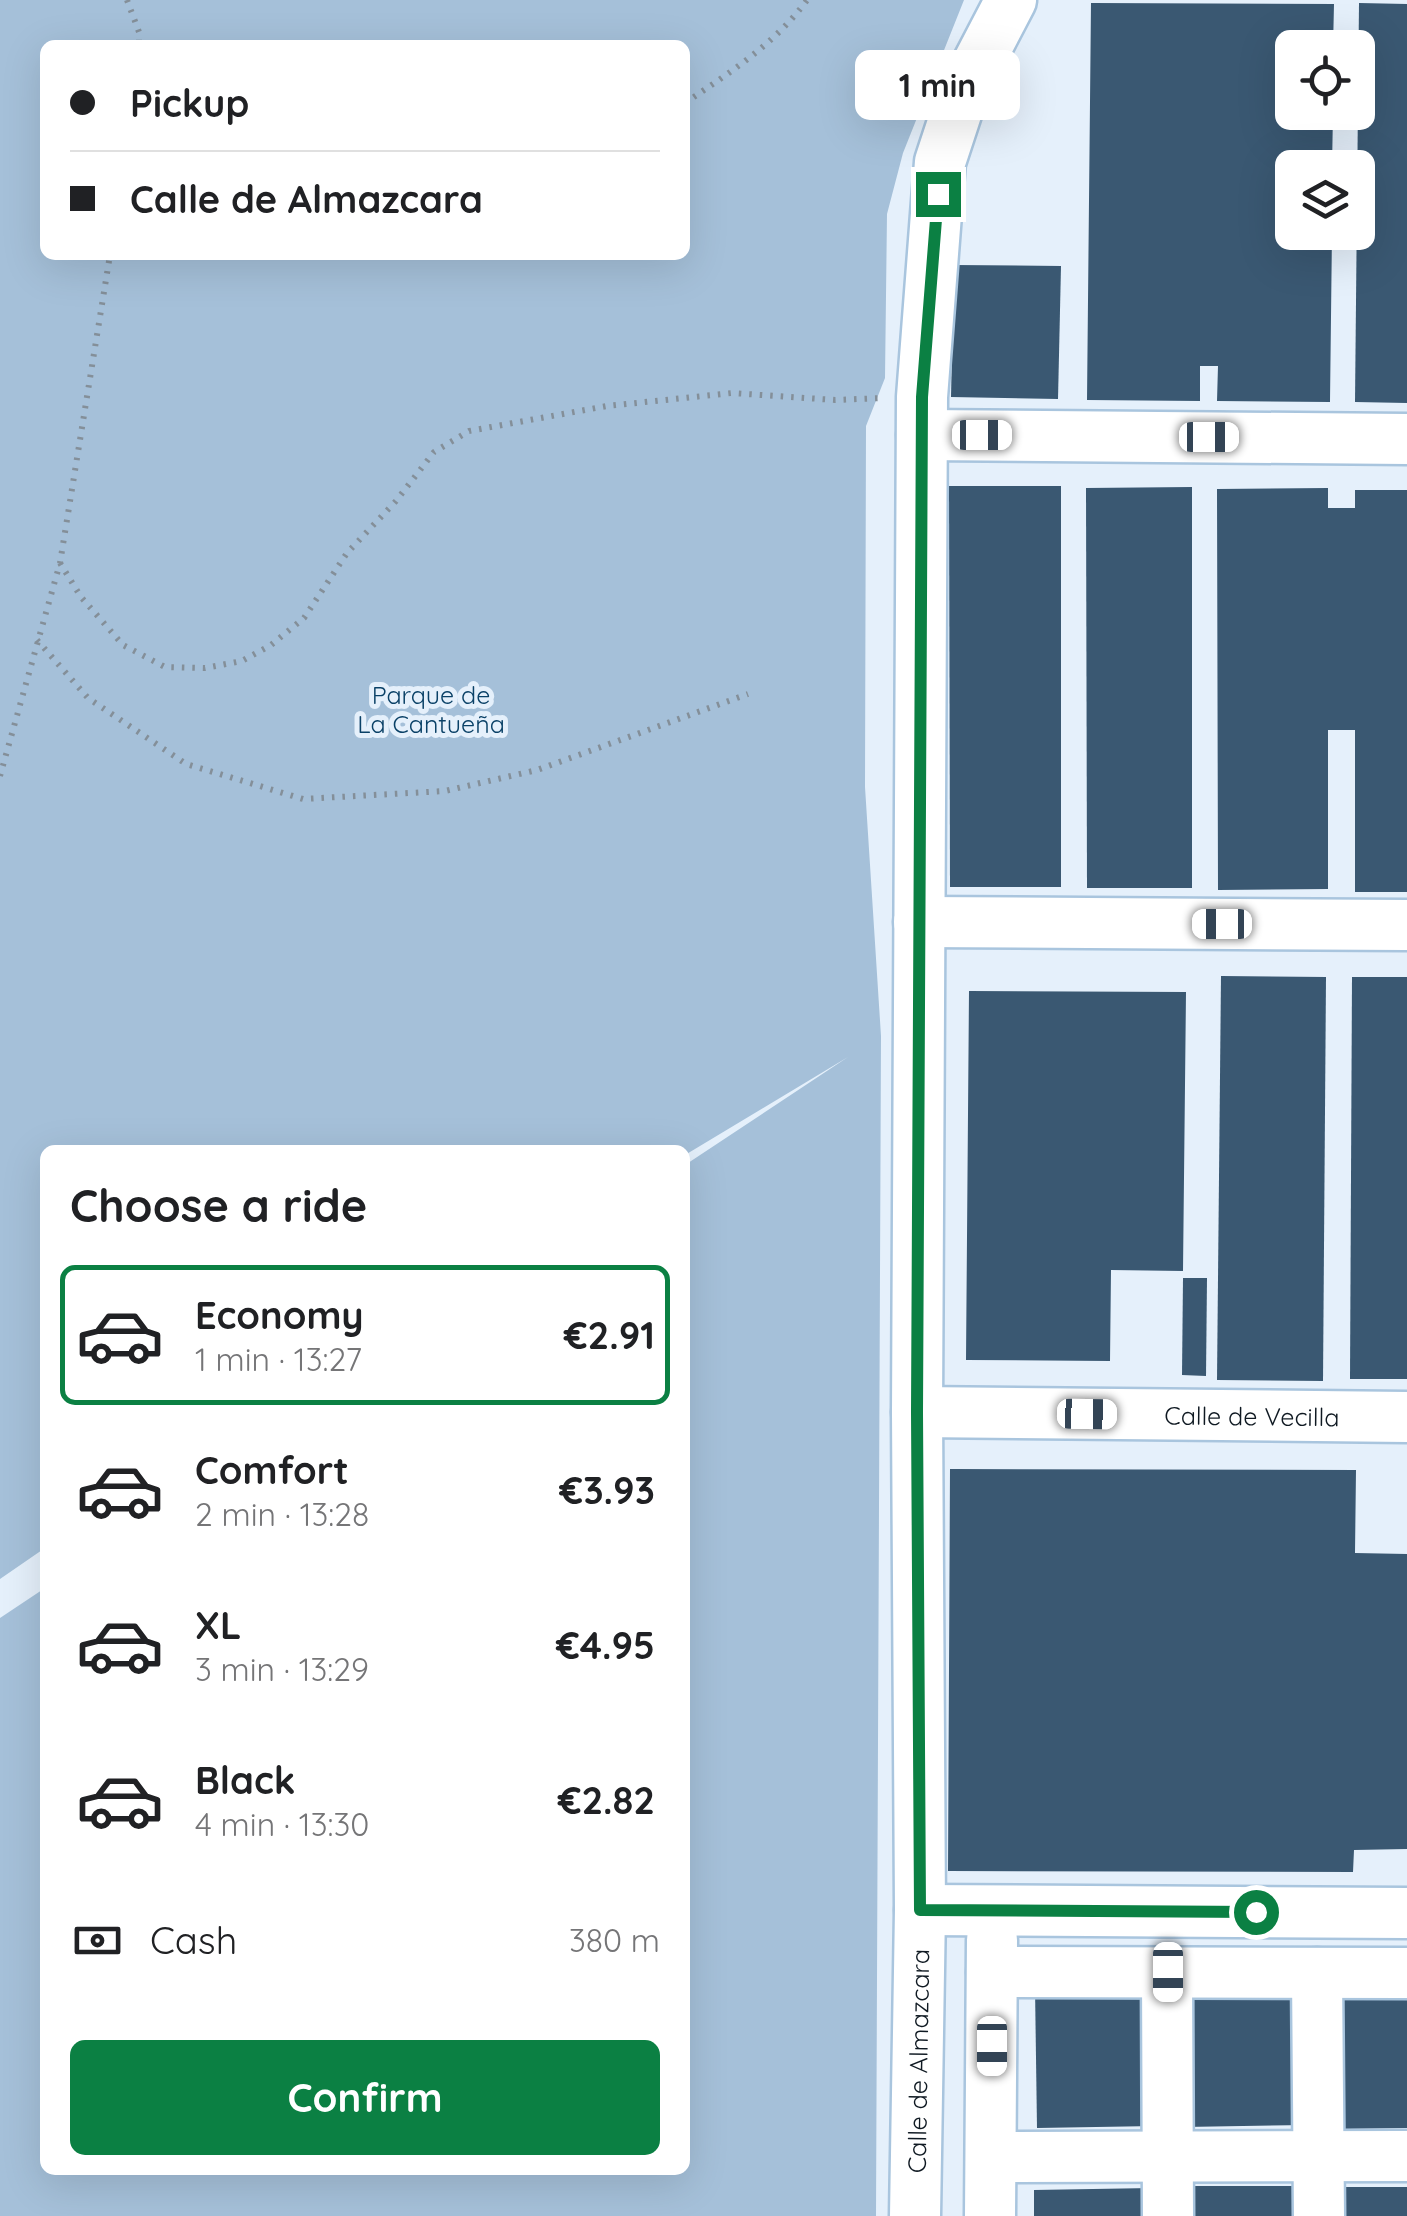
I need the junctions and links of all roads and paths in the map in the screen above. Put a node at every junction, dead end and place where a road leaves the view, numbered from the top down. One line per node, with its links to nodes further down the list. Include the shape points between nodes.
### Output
1 (127, 0): 4 (path)
2 (807, 0): 5 (path, via 742,64)
3 (1011, 0): 7 (street, Calle de Almazcara, via 963,92 940,162)
4 (139, 40)
5 (690, 100)
6 (109, 260): 9 (path)
7 (922, 416): 8 (street); 9 (path, via 835,400 732,393 469,430 434,452 347,553 304,618 242,661 205,668 165,667 123,646); 13 (street, Calle de Almazcara)
8 (1407, 439)
9 (60, 563): 10 (path)
10 (36, 640): 11 (path, via 88,698 186,764 303,799 445,791 537,770); 12 (path)
11 (748, 694)
12 (0, 776)
13 (919, 922): 14 (street); 15 (street, Calle de Almazcara)
14 (1407, 925)
15 (917, 1412): 16 (street, Calle de Vecilla); 17 (street, Calle de Almazcara)
16 (1407, 1417)
17 (920, 1910): 18 (street); 28 (street, Calle de Almazcara)
18 (992, 1910): 19 (street); 20 (street)
19 (1407, 1913)
20 (992, 1972): 21 (street); 27 (street)
21 (1168, 1972): 22 (street); 24 (street)
22 (1318, 1973): 23 (street); 25 (street)
23 (1407, 1973)
24 (1168, 2156): 25 (street); 27 (street); 30 (street)
25 (1318, 2156): 26 (street); 31 (street)
26 (1407, 2156)
27 (991, 2157): 29 (street)
28 (914, 2216)
29 (990, 2216)
30 (1168, 2216)
31 (1318, 2216)

